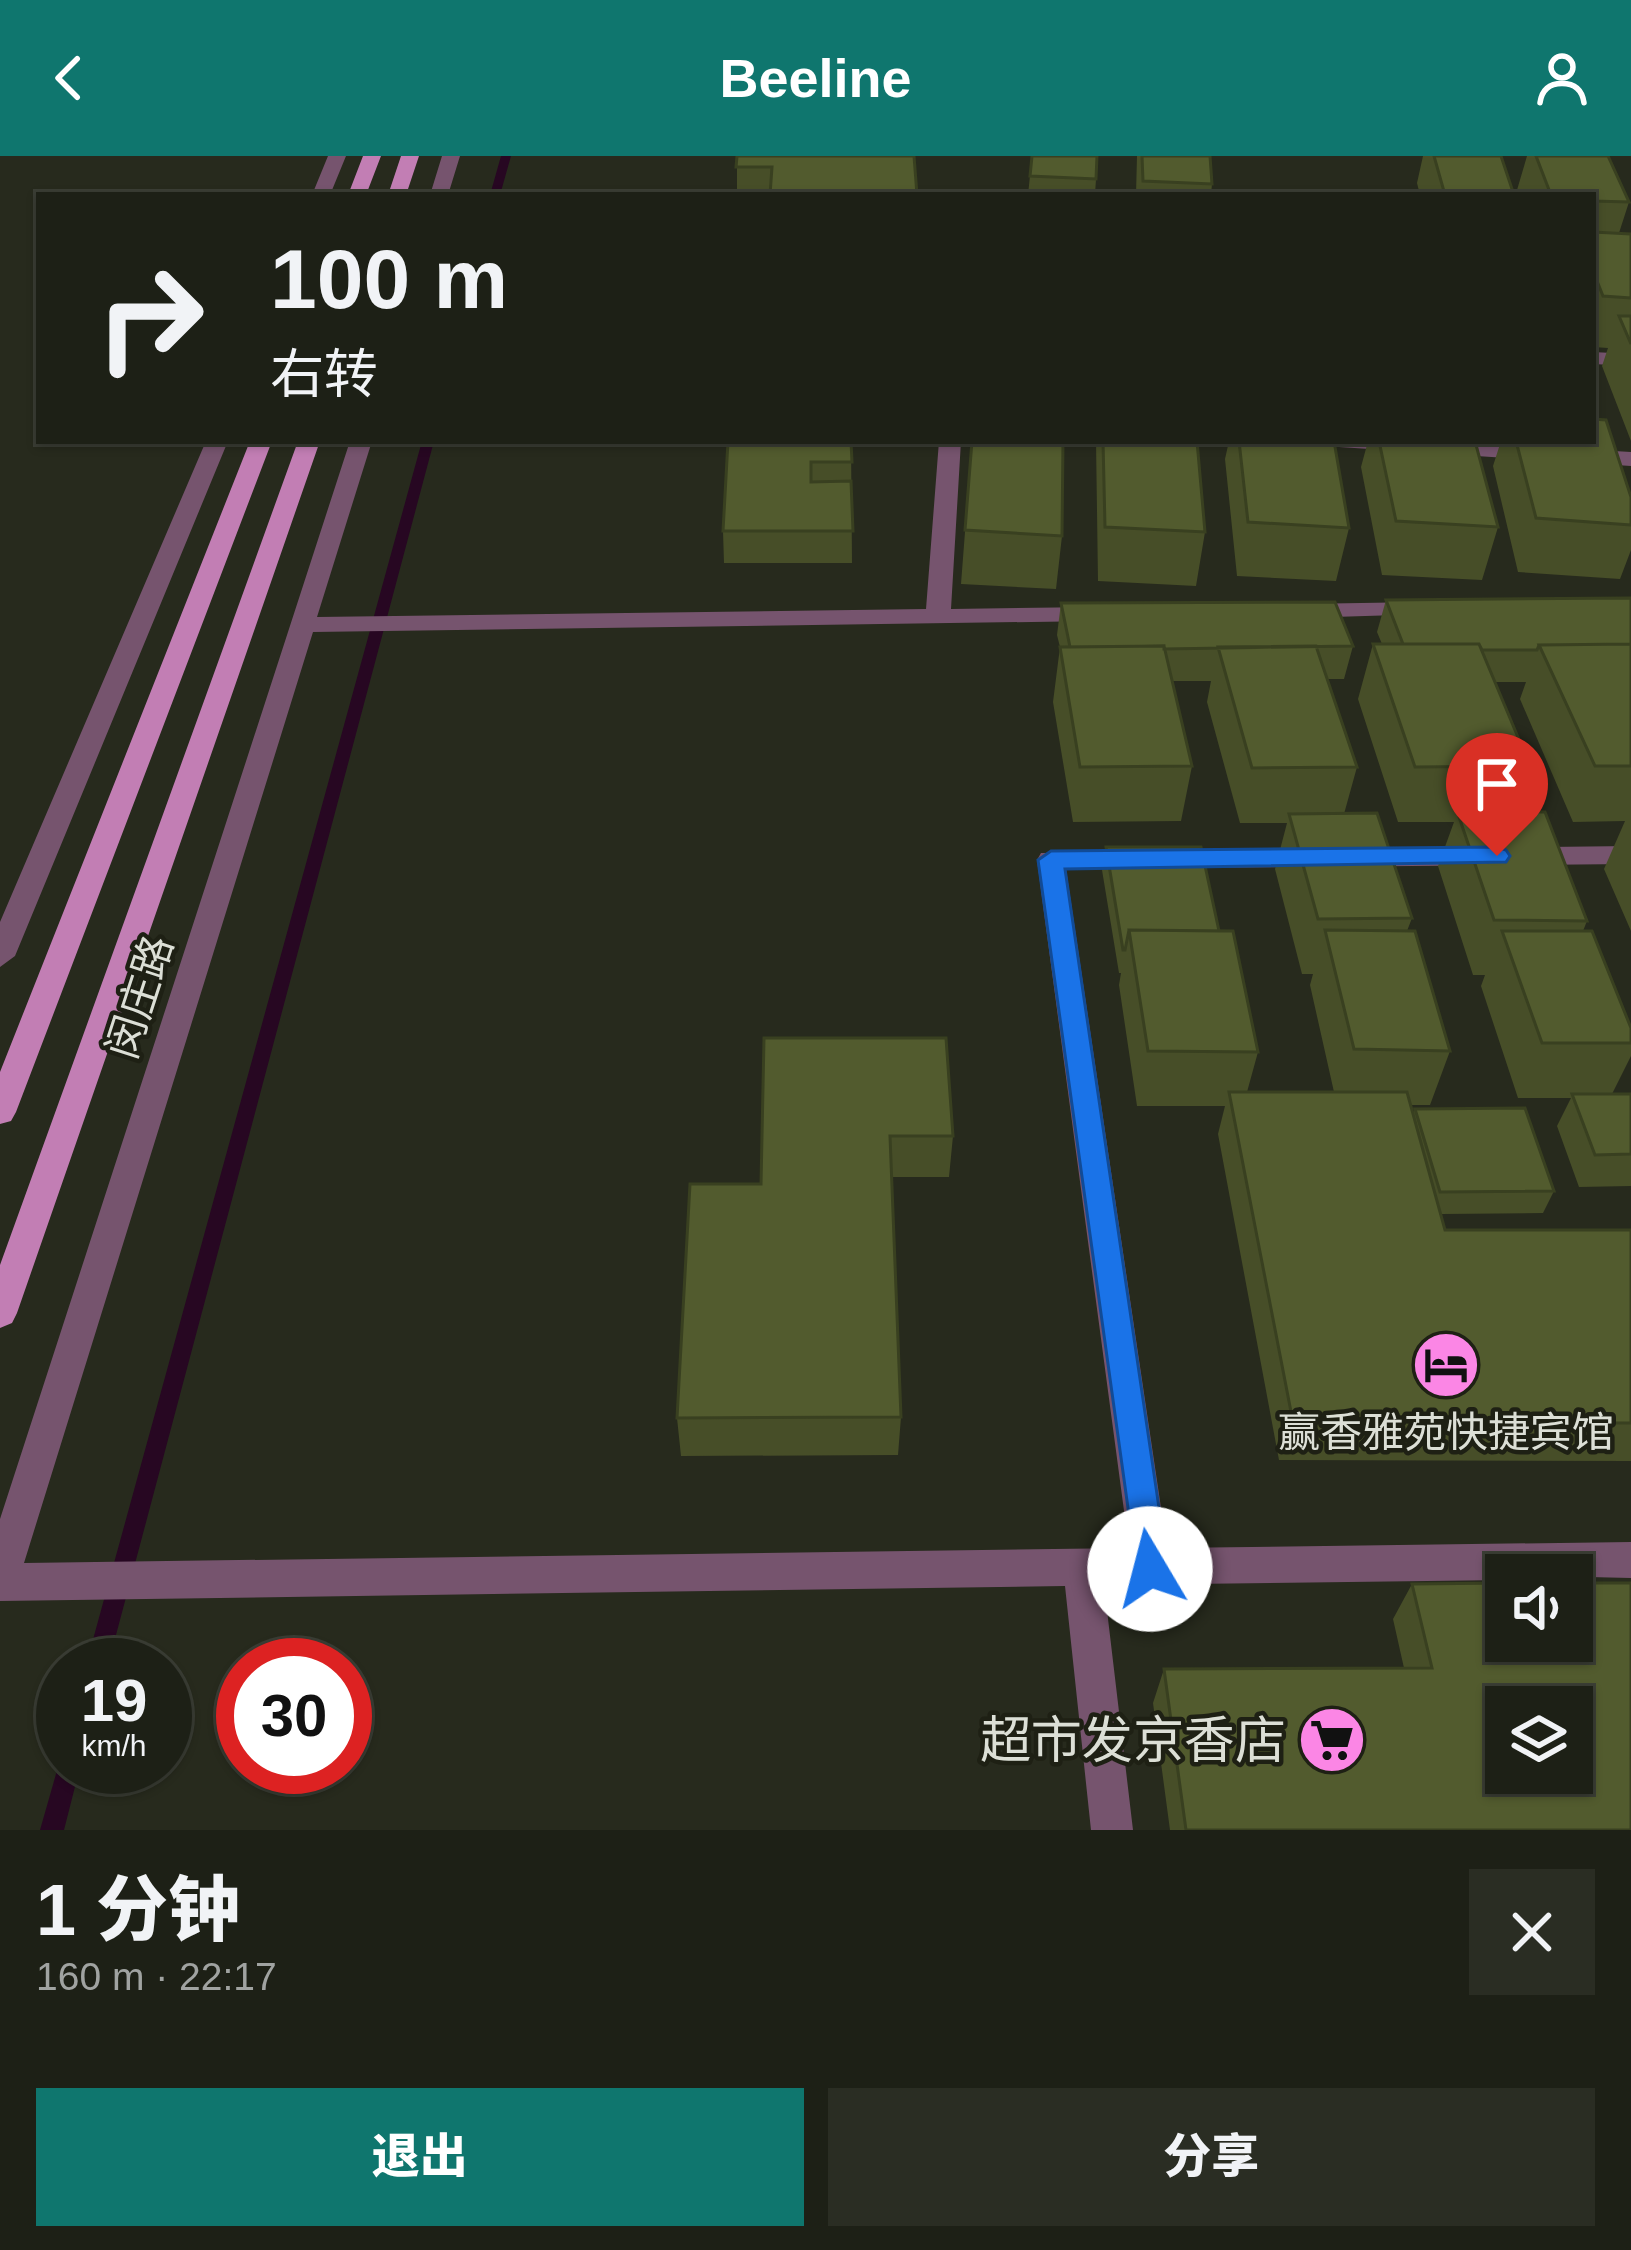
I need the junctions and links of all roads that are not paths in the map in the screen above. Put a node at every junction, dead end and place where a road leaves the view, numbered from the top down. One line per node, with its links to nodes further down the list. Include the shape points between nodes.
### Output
1 (337, 156): 5 (street)
2 (372, 156): 6 (main road)
3 (410, 156): 7 (main road)
4 (451, 156): 8 (street)
5 (322, 192)
6 (358, 192)
7 (398, 192)
8 (440, 192)
9 (1596, 358): 10 (street)
10 (1631, 360)
11 (216, 444): 24 (street)
12 (260, 444): 25 (main road, 闵庄路)
13 (308, 444): 26 (main road, 闵庄路)
14 (360, 444): 22 (street, 闵庄路)
15 (950, 444): 21 (street)
16 (1388, 444): 17 (street)
17 (1631, 459)
18 (1440, 609): 19 (street)
19 (1272, 611)
20 (1129, 613): 21 (street)
21 (938, 616): 22 (street)
22 (302, 625): 30 (street, 闵庄路)
23 (1631, 855): 28 (street, via 1051,860)
24 (0, 956)
25 (0, 1112)
26 (0, 1313)
27 (1631, 1560): 28 (street)
28 (1150, 1569): 29 (street)
29 (1083, 1570): 30 (street); 31 (street)
30 (0, 1580)
31 (1112, 1830)

